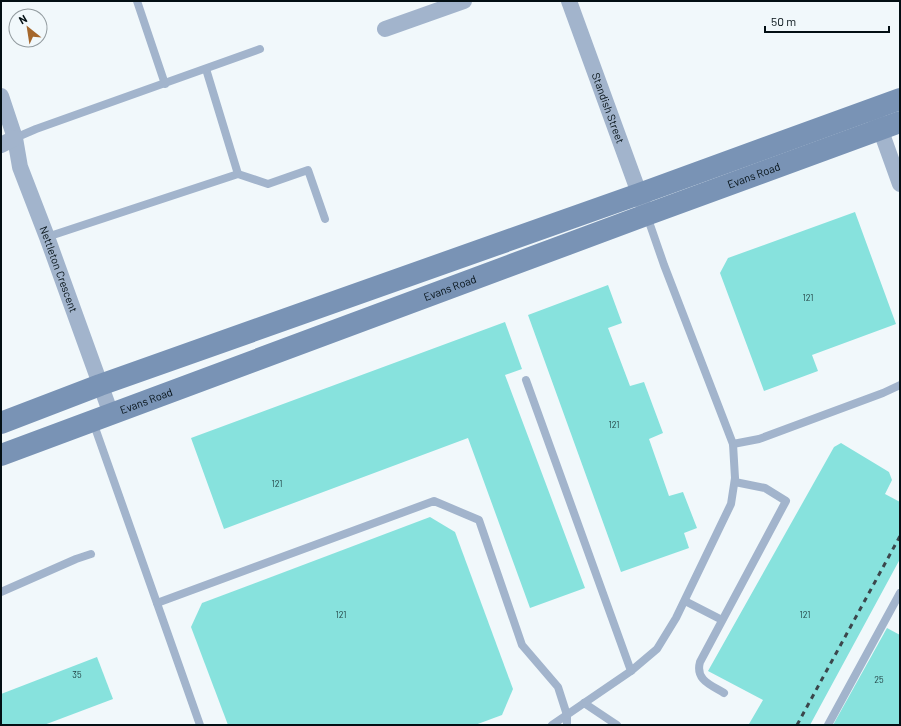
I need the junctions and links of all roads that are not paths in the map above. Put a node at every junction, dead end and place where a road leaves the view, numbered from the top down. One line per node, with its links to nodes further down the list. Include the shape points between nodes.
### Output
1 (137, 1): 7 (lane)
2 (464, 1): 4 (street)
3 (569, 1): 16 (street, Standish Street)
4 (385, 29)
5 (260, 49): 6 (lane)
6 (206, 69): 7 (lane); 14 (lane)
7 (165, 84): 13 (lane, via 36,129)
8 (1, 96): 13 (street, Nettleton Crescent)
9 (900, 99): 10 (main road, Evans Road)
10 (872, 109): 12 (street); 16 (main road, Evans Road)
11 (900, 122): 12 (main road, Evans Road)
12 (880, 129): 15 (street); 17 (main road, Evans Road)
13 (8, 142): 19 (street, Nettleton Crescent)
14 (238, 174): 18 (lane, via 268,184 308,170); 19 (lane)
15 (900, 184)
16 (639, 194): 17 (street, Standish Street); 21 (main road, Evans Road)
17 (646, 215): 23 (main road, Evans Road); 25 (lane)
18 (325, 219)
19 (47, 237): 21 (street, Nettleton Crescent)
20 (526, 380): 34 (lane)
21 (100, 385): 23 (street, Nettleton Crescent); 24 (main road, Evans Road)
22 (900, 385): 25 (lane, via 759,438)
23 (102, 417): 26 (main road, Evans Road); 32 (lane)
24 (1, 423)
25 (733, 444): 27 (lane)
26 (1, 455)
27 (735, 482): 31 (lane, via 731,504); 33 (lane, via 765,488 786,501)
28 (91, 554): 29 (lane)
29 (1, 592)
30 (900, 592): 42 (lane)
31 (685, 601): 33 (lane); 34 (lane, via 657,648)
32 (157, 603): 37 (lane, via 434,501 479,520 522,645 558,686); 38 (lane)
33 (722, 620): 35 (lane, via 698,670 707,683)
34 (631, 671): 36 (lane)
35 (724, 693)
36 (584, 703): 37 (lane); 41 (lane)
37 (568, 715): 39 (lane); 40 (lane)
38 (200, 725)
39 (552, 725)
40 (567, 725)
41 (618, 725)
42 (828, 725)

